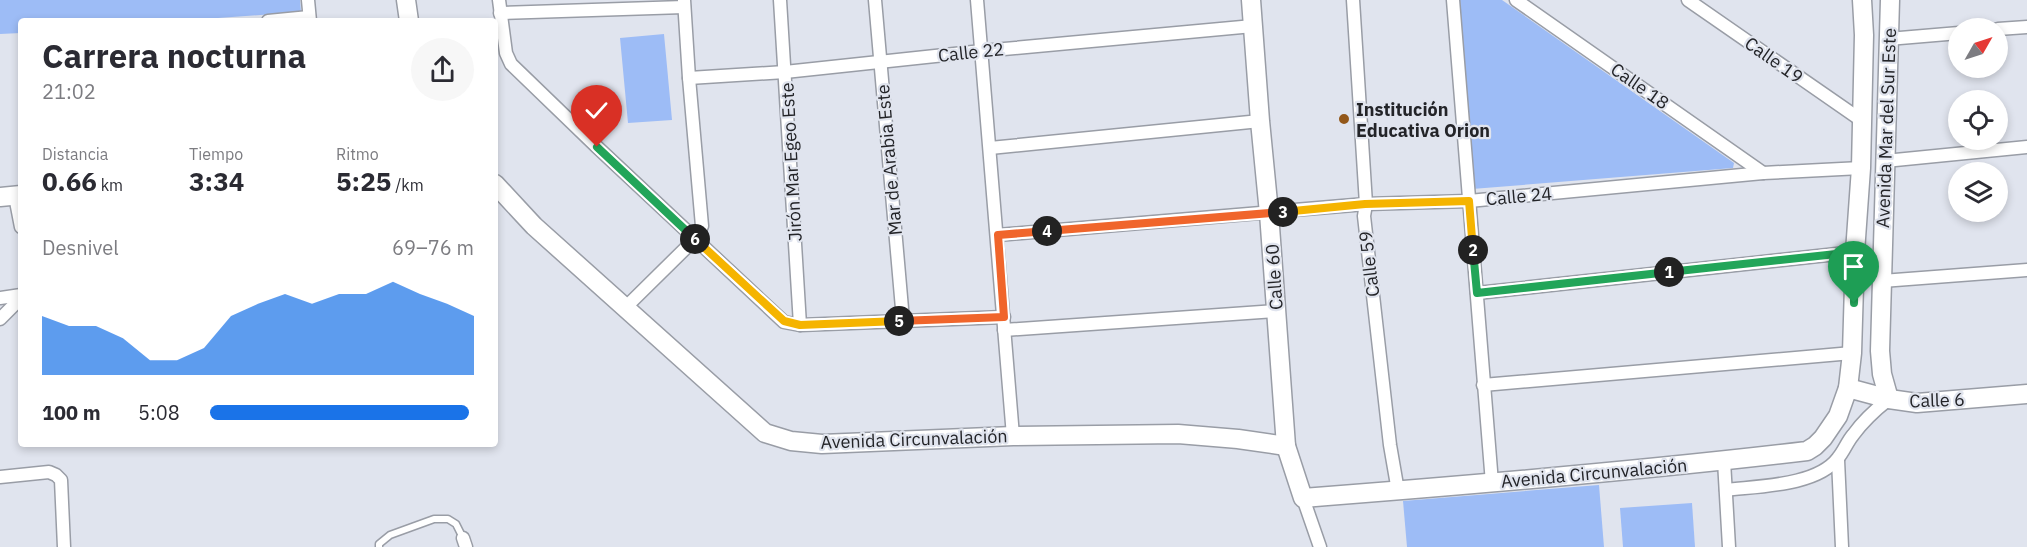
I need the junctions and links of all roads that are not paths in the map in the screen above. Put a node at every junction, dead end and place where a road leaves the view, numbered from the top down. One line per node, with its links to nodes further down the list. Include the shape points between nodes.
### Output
1 (308, 0): 16 (street)
2 (406, 0): 17 (street)
3 (499, 0): 15 (street)
4 (780, 0): 25 (street, Jirón Mar Egeo Este)
5 (875, 0): 24 (street, Mar de Arabia Este)
6 (977, 0): 23 (street)
7 (1251, 0): 18 (street, Calle 60)
8 (1353, 0): 37 (street, Calle 59)
9 (1453, 0): 36 (street)
10 (1516, 0): 33 (street, Calle 18)
11 (1688, 0): 27 (street, Calle 19)
12 (1862, 0): 27 (street, Avenida Mar del Sur Este)
13 (1890, 0): 22 (street, Avenida Mar del Sur Este)
14 (684, 4): 15 (street); 26 (street)
15 (500, 13): 41 (street, via 511,64)
16 (310, 18)
17 (409, 18)
18 (1253, 26): 23 (street, Calle 22); 28 (street, Calle 60)
19 (2027, 27): 20 (street)
20 (2008, 28)
21 (1948, 34): 22 (street)
22 (1888, 39): 31 (street, Avenida Mar del Sur Este)
23 (982, 51): 24 (street, Calle 22); 30 (street)
24 (880, 62): 25 (street, Calle 22); 53 (street, Mar de Arabia Este)
25 (785, 72): 26 (street, Calle 22); 54 (street, Jirón Mar Egeo Este)
26 (689, 78): 41 (street, via 702,226)
27 (1861, 120): 32 (street, Avenida Mar del Sur Este)
28 (1260, 121): 30 (street); 38 (street, Calle 60)
29 (2027, 147): 31 (street)
30 (990, 148): 40 (street)
31 (1885, 161): 44 (street, Avenida Mar del Sur Este)
32 (1861, 168): 33 (street, Calle 24); 42 (street, Avenida Mar del Sur Este)
33 (1763, 173): 36 (street, Calle 24)
34 (498, 187): 49 (street, Avenida Circunvalación, via 534,226)
35 (12, 196): 39 (street)
36 (1469, 201): 37 (street, Calle 24); 45 (street)
37 (1365, 204): 38 (street, Calle 24); 68 (street, Calle 59)
38 (1269, 213): 40 (street, Calle 24); 50 (street, Calle 60)
39 (18, 217)
40 (998, 235): 51 (street)
41 (695, 239): 49 (street); 54 (street, via 784,321)
42 (1855, 252): 45 (street); 56 (street, Avenida Mar del Sur Este)
43 (2027, 270): 44 (street)
44 (1882, 282): 60 (street, Avenida Mar del Sur Este, via 1880,351)
45 (1477, 293): 57 (street)
46 (18, 296): 47 (street)
47 (0, 298)
48 (18, 299): 52 (street)
49 (626, 307): 61 (street, Avenida Circunvalación, via 765,432 790,441 822,444)
50 (1277, 311): 55 (street); 62 (street, Calle 60)
51 (1004, 317): 53 (street); 55 (street)
52 (0, 319)
53 (903, 320): 54 (street)
54 (800, 325)
55 (1004, 330): 61 (street)
56 (1852, 353): 57 (street); 58 (street, Avenida Mar del Sur Este)
57 (1483, 385): 66 (street)
58 (1848, 388): 60 (street, Calle 6); 64 (street, Avenida Circunvalación, via 1838,416 1807,451)
59 (2027, 394): 60 (street, Calle 6, via 1917,403)
60 (1889, 399): 63 (street, via 1868,416)
61 (1013, 436): 62 (street, Avenida Circunvalación, via 1178,434)
62 (1286, 446): 69 (street, Calle 60)
63 (1838, 460): 67 (street, via 1819,474 1781,484); 75 (street)
64 (1724, 461): 66 (street, Avenida Circunvalación); 67 (street)
65 (0, 477): 71 (street, via 49,472 61,480)
66 (1492, 483): 68 (street, Avenida Circunvalación)
67 (1726, 490): 74 (street)
68 (1398, 491): 69 (street, Avenida Circunvalación)
69 (1303, 498): 73 (street)
70 (464, 542): 72 (lane, via 456,524 448,519 434,519 390,535)
71 (64, 547)
72 (380, 547)
73 (1320, 547)
74 (1729, 547)
75 (1842, 547)

